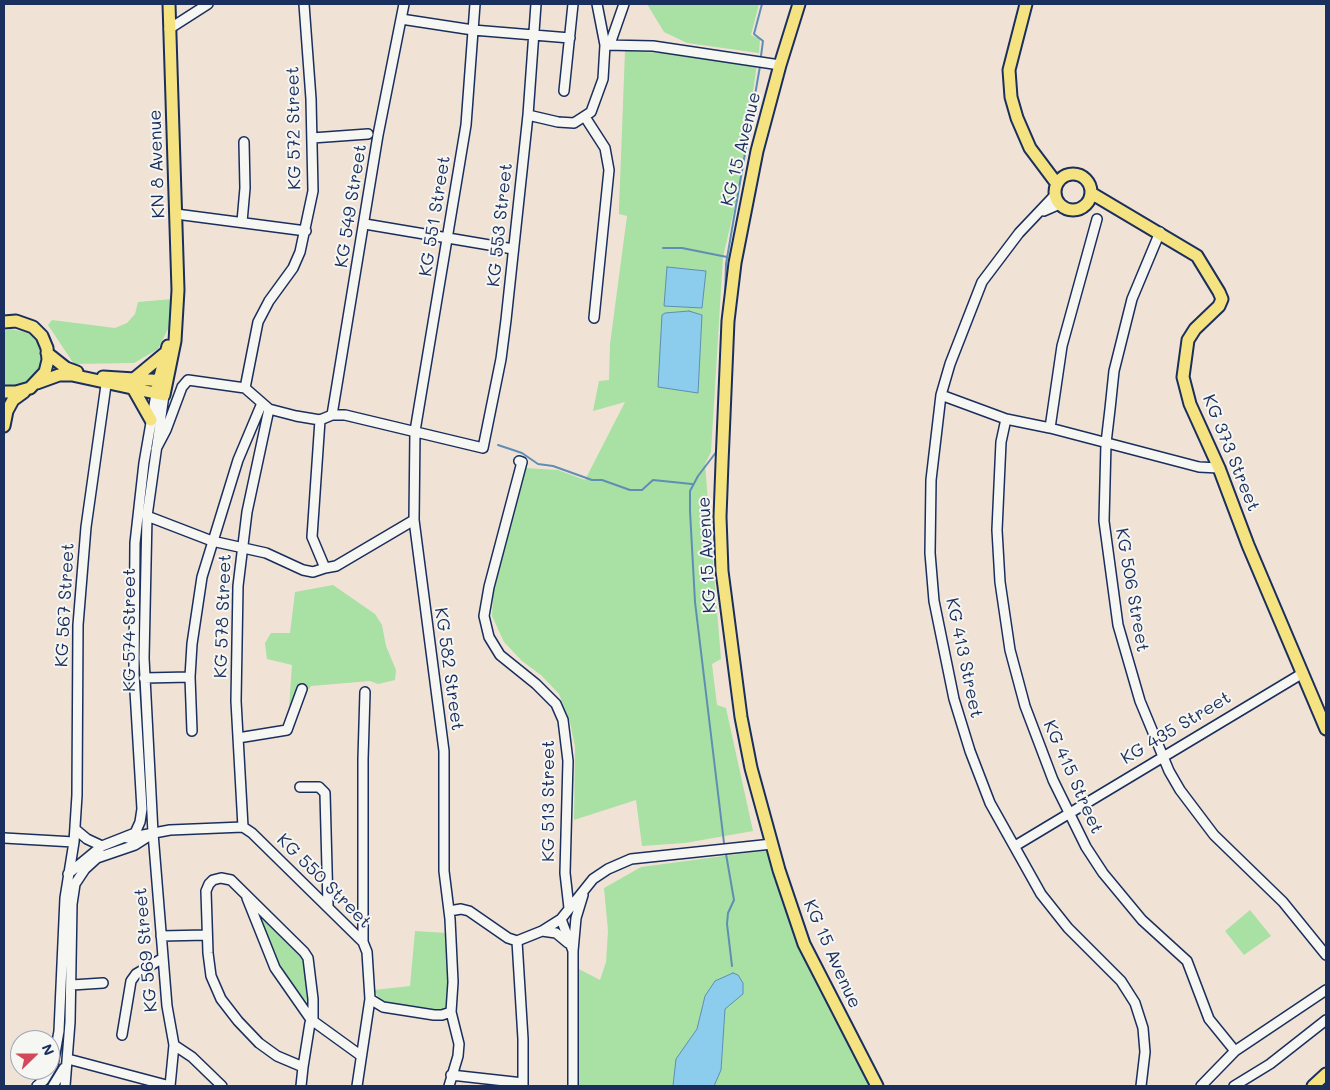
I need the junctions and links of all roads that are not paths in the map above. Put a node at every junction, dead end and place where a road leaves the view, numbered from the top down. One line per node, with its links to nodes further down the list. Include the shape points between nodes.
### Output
1 (169, 4): 13 (main road, KN 8 Avenue)
2 (208, 4): 13 (street)
3 (304, 4): 23 (street, KG 572 Street)
4 (404, 4): 12 (street, KG 549 Street)
5 (475, 4): 14 (street, KG 551 Street)
6 (536, 4): 15 (street, KG 553 Street)
7 (573, 4): 16 (street)
8 (597, 4): 17 (street)
9 (624, 4): 17 (street)
10 (799, 4): 18 (main road, KG 15 Avenue)
11 (1026, 4): 25 (main road, via 1012,50 1008,80 1012,105 1030,148)
12 (401, 19): 14 (street); 30 (street, KG 549 Street)
13 (170, 29): 27 (main road, KN 8 Avenue)
14 (473, 30): 15 (street); 33 (street, KG 551 Street, via 466,125)
15 (535, 36): 16 (street); 20 (street, KG 553 Street)
16 (570, 38): 19 (street)
17 (607, 44): 18 (street, via 653,46); 21 (street, via 604,79 591,112)
18 (780, 64): 88 (main road, KG 15 Avenue, via 751,178 735,263 728,320 720,517 722,571 741,717)
19 (564, 91)
20 (528, 115): 21 (street, via 574,123); 34 (street, KG 553 Street)
21 (585, 117): 35 (street, via 605,148 609,170)
22 (368, 134): 23 (street)
23 (312, 138): 31 (street, KG 572 Street, via 313,191)
24 (244, 142): 29 (street)
25 (1059, 190): 26 (main road, via 1067,209 1076,210); 26 (main road, via 1074,174 1083,177 1089,185); 48 (street, KG 413 Street, via 1042,212 1019,233 982,282 961,332)
26 (1090, 198): 32 (main road, via 1102,200)
27 (176, 214): 29 (street); 37 (main road, KN 8 Avenue)
28 (1097, 219): 55 (street, via 1064,337)
29 (242, 222): 31 (street)
30 (364, 224): 33 (street); 50 (street, KG 549 Street)
31 (306, 231): 44 (street, KG 572 Street, via 293,268 258,322)
32 (1160, 232): 57 (street, KG 506 Street, via 1132,298 1121,340); 60 (main road, KG 373 Street, via 1197,256 1222,299 1188,340 1183,377 1190,404)
33 (448, 238): 34 (street); 56 (street, KG 551 Street)
34 (513, 249): 56 (street, KG 553 Street, via 502,359 483,448)
35 (594, 318)
36 (4, 322): 38 (main road, via 16,321 33,328 42,336)
37 (177, 323): 39 (main road, KN 8 Avenue); 42 (main road, KN 8 Avenue)
38 (47, 353): 41 (main road, via 66,368); 43 (main road, via 44,372)
39 (164, 354): 40 (main road); 42 (main road, KN 8 Avenue)
40 (135, 378): 41 (main road); 42 (main road)
41 (106, 380): 43 (main road, via 64,374); 45 (main road); 83 (street, KG 567 Street, via 86,528 78,625)
42 (162, 381): 47 (main road)
43 (34, 385): 46 (main road, via 16,392); 54 (main road, via 14,400 7,411)
44 (245, 388): 49 (street); 58 (street, KG 574 Street, via 192,380 184,382)
45 (134, 390): 47 (main road); 52 (main road)
46 (4, 392)
47 (160, 394): 52 (street); 58 (street, KG 574 Street)
48 (941, 396): 51 (street); 90 (street, KG 413 Street, via 931,480 930,553 934,601 954,699 970,751 990,803)
49 (266, 406): 53 (street); 63 (street, via 238,460); 65 (street, KG 578 Street)
50 (332, 415): 53 (street); 56 (street, via 374,420)
51 (1006, 419): 55 (street); 81 (street, KG 415 Street, via 1001,442 997,530 1000,582 1010,650 1039,748)
52 (151, 420): 64 (street)
53 (320, 420): 66 (street, via 312,536)
54 (4, 426)
55 (1050, 428): 57 (street)
56 (415, 431): 62 (street, KG 582 Street)
57 (1106, 443): 60 (street, via 1199,467); 77 (street, KG 506 Street, via 1104,521 1118,625 1140,701)
58 (156, 449): 61 (street, KG 574 Street)
59 (519, 461): 95 (street, KG 513 Street, via 522,462 484,616 489,637 500,655 556,704 563,720 568,752 564,873)
60 (1219, 468): 69 (main road, KG 373 Street)
61 (147, 516): 63 (street); 64 (street, KG 574 Street)
62 (414, 520): 66 (street, via 336,566); 96 (street, KG 582 Street, via 444,751 444,871)
63 (212, 541): 65 (street); 70 (street, via 198,602)
64 (140, 544): 67 (street); 68 (street, KG 574 Street)
65 (241, 547): 66 (street, via 266,553 303,570 313,572); 76 (street, KG 578 Street, via 236,682)
66 (324, 568)
67 (135, 628): 68 (street); 79 (street, via 134,674)
68 (145, 628): 71 (street, KG 574 Street)
69 (1303, 673): 74 (main road); 77 (street, KG 435 Street)
70 (190, 677): 71 (street); 75 (street)
71 (144, 678): 80 (street, KG 574 Street)
72 (302, 689): 76 (street, via 287,730)
73 (365, 692): 103 (street)
74 (1326, 729)
75 (192, 731)
76 (238, 738): 82 (street, KG 578 Street)
77 (1162, 756): 81 (street, KG 435 Street); 105 (street, KG 506 Street, via 1180,790 1214,835 1283,902)
78 (300, 787): 94 (street, via 319,788 325,793)
79 (142, 809): 84 (street); 85 (street, via 140,822)
80 (152, 810): 84 (street, KG 569 Street)
81 (1069, 814): 90 (street, KG 435 Street); 116 (street, KG 415 Street, via 1086,847 1120,895 1187,961 1209,1019)
82 (243, 827): 84 (street); 94 (street, KG 550 Street)
83 (75, 829): 87 (street); 89 (street, via 87,840)
84 (153, 833): 85 (street); 101 (street, KG 569 Street); 108 (street, via 135,845 97,858 79,876 72,904)
85 (131, 836): 89 (street)
86 (4, 838): 87 (street)
87 (74, 842): 91 (street)
88 (772, 844): 92 (street, via 631,859 608,868); 132 (main road, KG 15 Avenue, via 804,944)
89 (102, 846): 91 (street)
90 (1015, 846): 133 (street, KG 413 Street, via 1041,894 1068,928 1121,981 1135,1003 1144,1052)
91 (68, 874): 123 (street, via 57,1046 50,1073)
92 (587, 886): 95 (street); 98 (street)
93 (247, 897): 100 (street, via 231,880 221,878 209,884 206,891); 113 (street, via 275,968); 113 (street, via 308,958 314,999)
94 (328, 906): 103 (street, KG 550 Street)
95 (569, 908): 97 (street)
96 (449, 911): 102 (street, via 469,911); 111 (street, via 453,982)
97 (561, 919): 98 (street); 99 (street); 104 (street)
98 (575, 929): 104 (street)
99 (542, 931): 102 (street); 104 (street, via 556,933)
100 (207, 935): 101 (street); 119 (street, via 211,976 221,999 259,1043 277,1056)
101 (161, 936): 106 (street, KG 569 Street)
102 (517, 941): 122 (street)
103 (363, 942): 110 (street, KG 550 Street, via 367,952)
104 (572, 948): 131 (street)
105 (1326, 955)
106 (163, 958): 114 (street, via 136,974 131,981); 115 (street, KG 569 Street)
107 (103, 983): 108 (street)
108 (72, 985): 118 (street)
109 (1326, 990): 116 (street)
110 (370, 1000): 111 (street, via 384,1007 434,1015); 117 (street, KG 550 Street)
111 (451, 1012): 121 (street, via 459,1044)
112 (1326, 1020): 135 (street, via 1270,1064)
113 (313, 1021): 117 (street); 119 (street)
114 (122, 1035)
115 (174, 1045): 126 (street, KG 569 Street); 127 (street, via 192,1057)
116 (1235, 1051): 134 (street)
117 (360, 1055): 129 (street, KG 550 Street)
118 (68, 1059): 124 (street); 125 (street); 126 (street)
119 (303, 1067): 128 (street)
120 (1326, 1074): 136 (main road)
121 (451, 1075): 122 (street); 130 (street)
122 (523, 1085)
123 (37, 1086)
124 (53, 1086)
125 (65, 1086)
126 (170, 1086)
127 (222, 1086)
128 (301, 1086)
129 (357, 1086)
130 (449, 1086)
131 (573, 1086)
132 (877, 1086)
133 (1141, 1086)
134 (1201, 1086)
135 (1234, 1086)
136 (1313, 1086)

